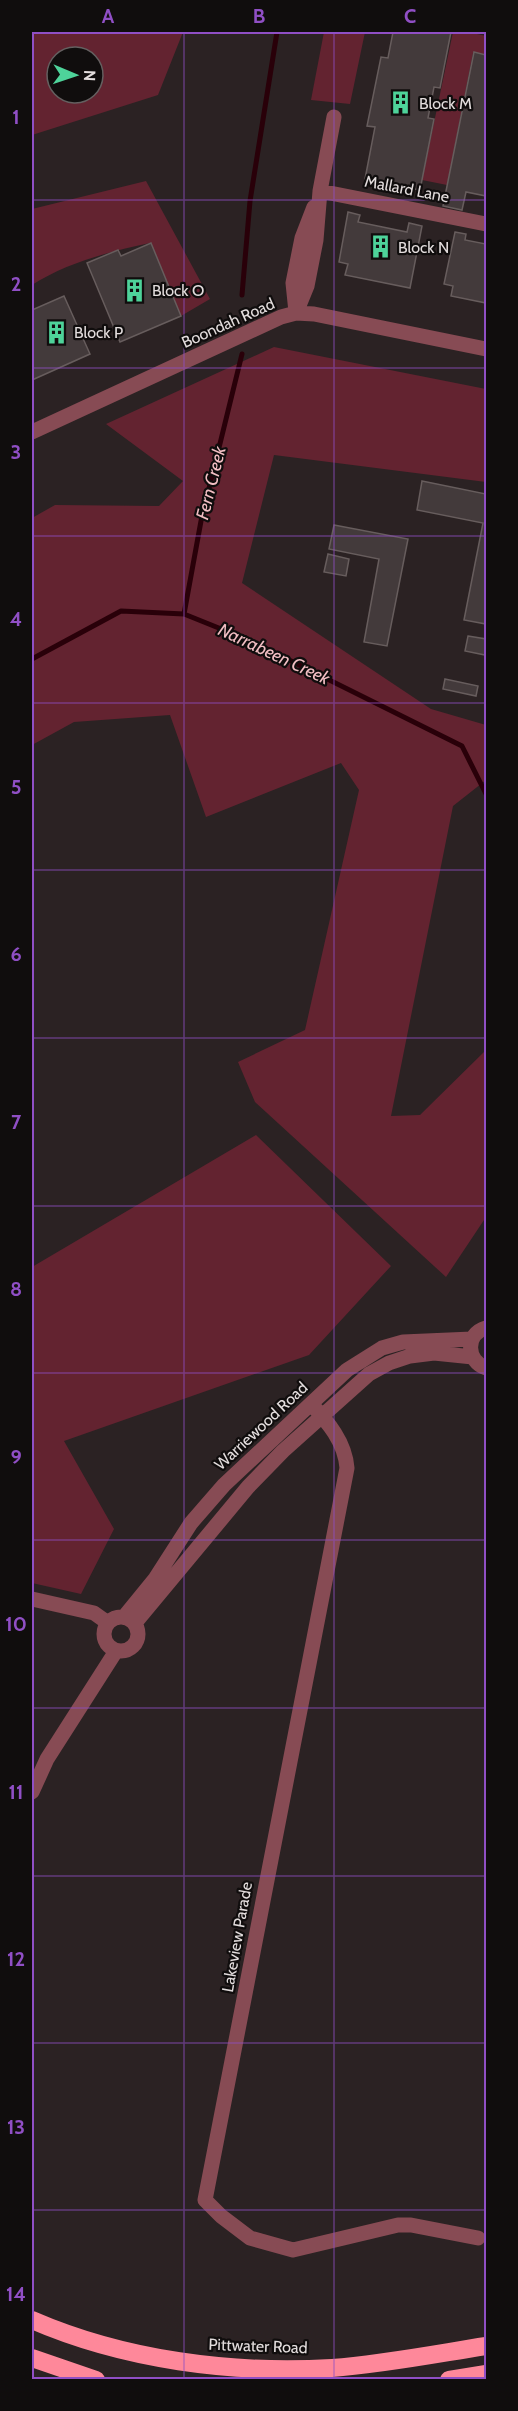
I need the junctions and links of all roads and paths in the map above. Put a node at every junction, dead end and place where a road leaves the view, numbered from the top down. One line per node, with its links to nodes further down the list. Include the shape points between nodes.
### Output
1 (334, 117): 2 (street)
2 (320, 191): 3 (street, Mallard Lane); 4 (street, via 307,286)
3 (486, 224)
4 (296, 313): 5 (street, Boondah Road); 6 (street, Boondah Road)
5 (486, 349)
6 (32, 432)
7 (486, 1328): 8 (street)
8 (472, 1339): 9 (street); 11 (street, Warriewood Road, via 412,1340 382,1348 347,1370)
9 (472, 1357): 10 (street); 12 (street, Warriewood Road, via 434,1353 399,1359 369,1374)
10 (486, 1368)
11 (311, 1404): 12 (street, Lakeview Parade); 14 (street, Warriewood Road, via 206,1505)
12 (323, 1417): 14 (street, Warriewood Road, via 248,1487); 18 (street, Lakeview Parade, via 346,1456 347,1468 205,2200 250,2238 293,2250 398,2225)
13 (32, 1599): 15 (street, via 94,1613)
14 (129, 1620): 15 (street, via 114,1618); 16 (street, via 138,1630 135,1644)
15 (108, 1623): 16 (street, via 105,1639)
16 (116, 1651): 17 (street, via 47,1759)
17 (32, 1792)
18 (478, 2238)
19 (32, 2320): 20 (highway, Pittwater Road, via 115,2348 239,2367 332,2368)
20 (486, 2346)
21 (32, 2358): 23 (highway)
22 (486, 2374): 24 (highway)
23 (96, 2379)
24 (449, 2379)

